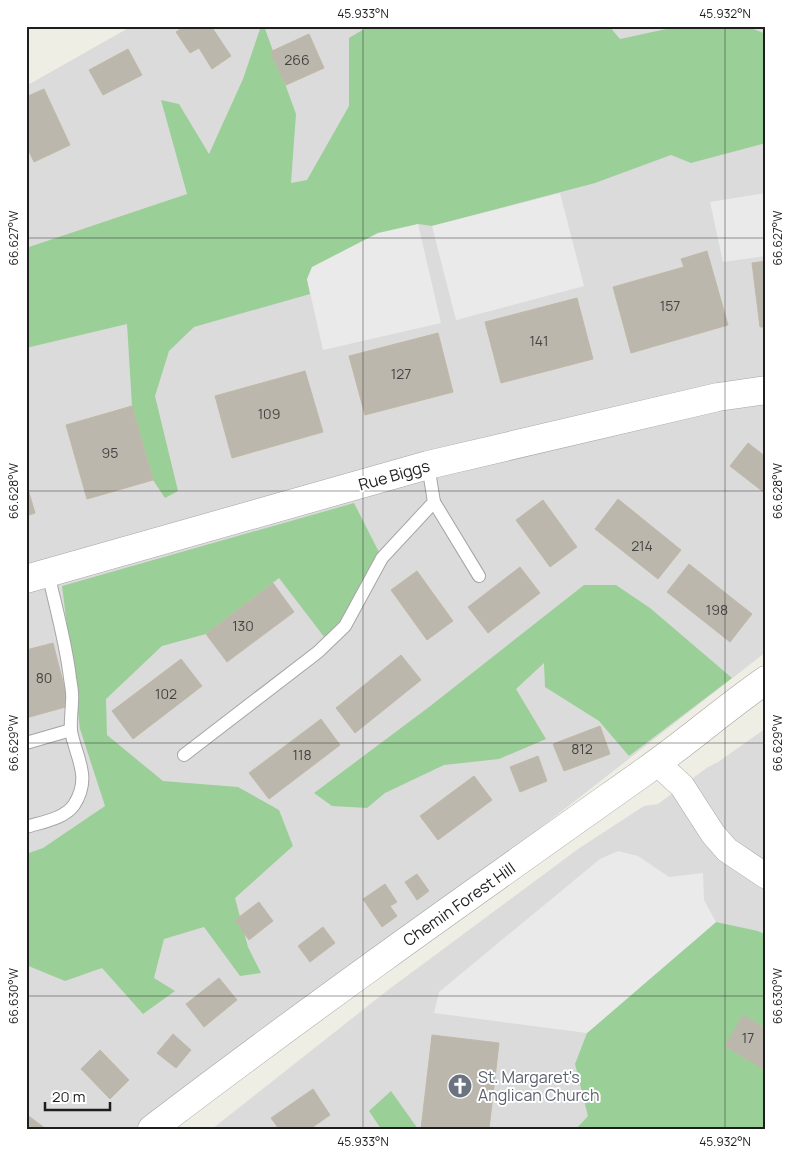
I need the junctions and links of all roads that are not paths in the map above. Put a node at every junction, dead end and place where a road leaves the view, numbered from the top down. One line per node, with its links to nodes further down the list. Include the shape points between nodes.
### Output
1 (766, 390): 2 (street, Rue Biggs, via 718,397)
2 (428, 465): 3 (lane); 4 (street, Rue Biggs)
3 (434, 502): 5 (lane); 9 (lane, via 382,558 345,626 318,652)
4 (37, 576): 7 (lane, via 69,666 73,698)
5 (479, 576)
6 (766, 680): 10 (street, Chemin Forest Hill)
7 (71, 730): 8 (lane); 11 (lane, via 82,764 77,797 65,813)
8 (26, 743)
9 (184, 755)
10 (657, 763): 12 (street, via 682,786 727,850); 13 (street, Chemin Forest Hill, via 367,969)
11 (26, 827)
12 (766, 876)
13 (152, 1129)

